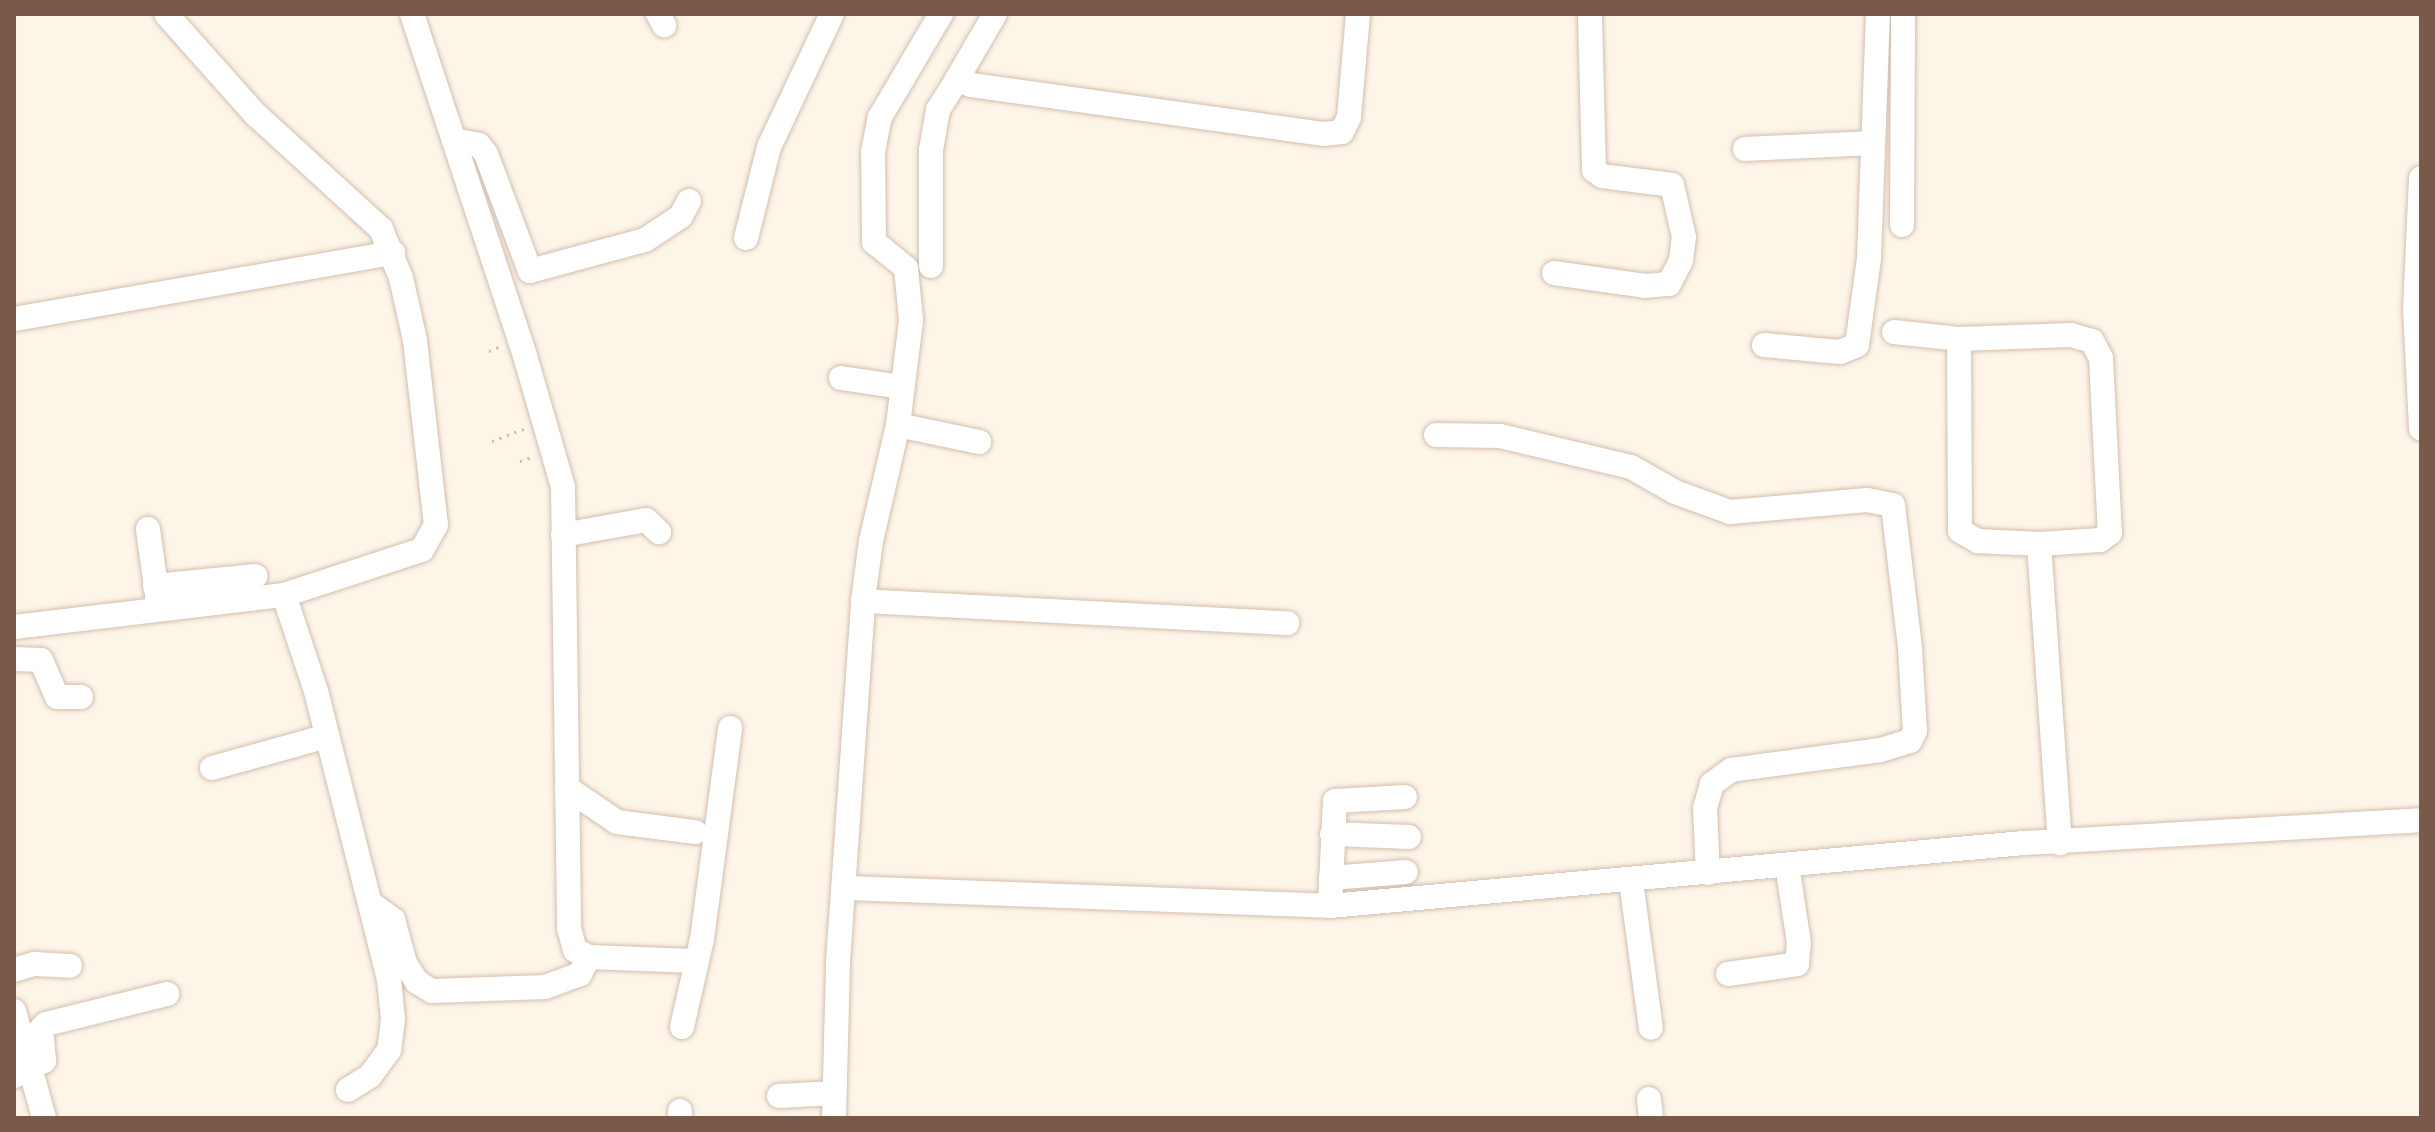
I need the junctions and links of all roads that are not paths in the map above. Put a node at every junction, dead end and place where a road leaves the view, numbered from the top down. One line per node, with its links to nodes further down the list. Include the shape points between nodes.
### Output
1 (166, 14): 18 (street, via 256,115 381,229)
2 (412, 14): 11 (street)
3 (832, 14): 17 (street, via 769,147)
4 (941, 14): 26 (street, via 880,117 873,152 874,242 903,262 911,288)
5 (995, 14): 10 (street)
6 (1358, 14): 10 (street, via 1349,117 1342,132 1323,134 1011,88 980,88)
7 (1590, 14): 20 (street, via 1594,170 1602,176 1672,185 1678,197 1682,249 1669,284 1645,286)
8 (1878, 14): 12 (street)
9 (1903, 14): 16 (street)
10 (957, 79): 19 (street, via 938,110 931,150)
11 (454, 140): 15 (street, via 479,145 486,154 530,271 645,240 681,216); 33 (street, via 546,421 563,487)
12 (1873, 143): 13 (street); 24 (street, via 1869,258 1857,345 1840,352)
13 (1745, 149)
14 (2421, 178): 28 (street, via 2415,309)
15 (689, 201)
16 (1902, 225)
17 (746, 238)
18 (393, 253): 21 (street); 36 (street, via 415,340 436,507 432,538 422,550)
19 (931, 266)
20 (1554, 273)
21 (14, 319)
22 (1894, 332): 23 (street)
23 (1959, 339): 34 (street, via 1960,531 1978,541); 34 (street, via 2071,335 2092,341 2101,358 2110,533 2093,542)
24 (1764, 345)
25 (841, 378): 26 (street)
26 (902, 387): 27 (street)
27 (898, 425): 30 (street); 38 (street)
28 (2421, 429)
29 (1436, 435): 55 (street, via 1500,436 1631,467 1675,492 1730,512 1867,500 1893,505 1910,648 1915,731 1910,741 1881,750 1731,770 1712,784 1705,808)
30 (979, 442)
31 (148, 529): 37 (street)
32 (659, 532): 33 (street, via 646,520)
33 (563, 535): 46 (street)
34 (2039, 544): 52 (street)
35 (256, 576): 37 (street)
36 (284, 595): 37 (street); 44 (street)
37 (157, 598): 40 (street)
38 (863, 601): 39 (street); 58 (street)
39 (1287, 623)
40 (14, 627)
41 (14, 659): 42 (street, via 41,660 57,697)
42 (81, 697)
43 (730, 728): 62 (street, via 702,939)
44 (327, 736): 45 (street); 59 (street)
45 (212, 768)
46 (567, 788): 49 (street, via 617,822); 61 (street, via 569,928 575,950)
47 (1405, 797): 50 (street, via 1336,799)
48 (2421, 820): 52 (street)
49 (695, 832)
50 (1332, 834): 51 (street); 56 (street)
51 (1409, 837)
52 (2060, 843): 53 (street)
53 (1787, 865): 55 (street); 65 (street, via 1799,943 1797,964)
54 (1406, 872): 56 (street)
55 (1708, 873): 57 (street)
56 (1331, 878): 60 (street)
57 (1631, 881): 60 (street); 69 (street)
58 (846, 888): 60 (street); 72 (street)
59 (370, 903): 61 (street, via 393,920 405,963 417,982 432,991 545,987 580,974); 71 (street, via 393,1019 389,1050 370,1076)
60 (1330, 906)
61 (589, 957): 62 (street)
62 (693, 961): 68 (street)
63 (70, 966): 64 (street, via 34,964)
64 (14, 970)
65 (1728, 974)
66 (167, 994): 70 (street, via 46,1024 41,1029 44,1061)
67 (14, 1011): 70 (street)
68 (682, 1027)
69 (1651, 1028)
70 (22, 1072): 74 (street)
71 (348, 1090)
72 (834, 1093): 73 (street); 75 (street)
73 (779, 1096)
74 (44, 1118)
75 (834, 1118)

